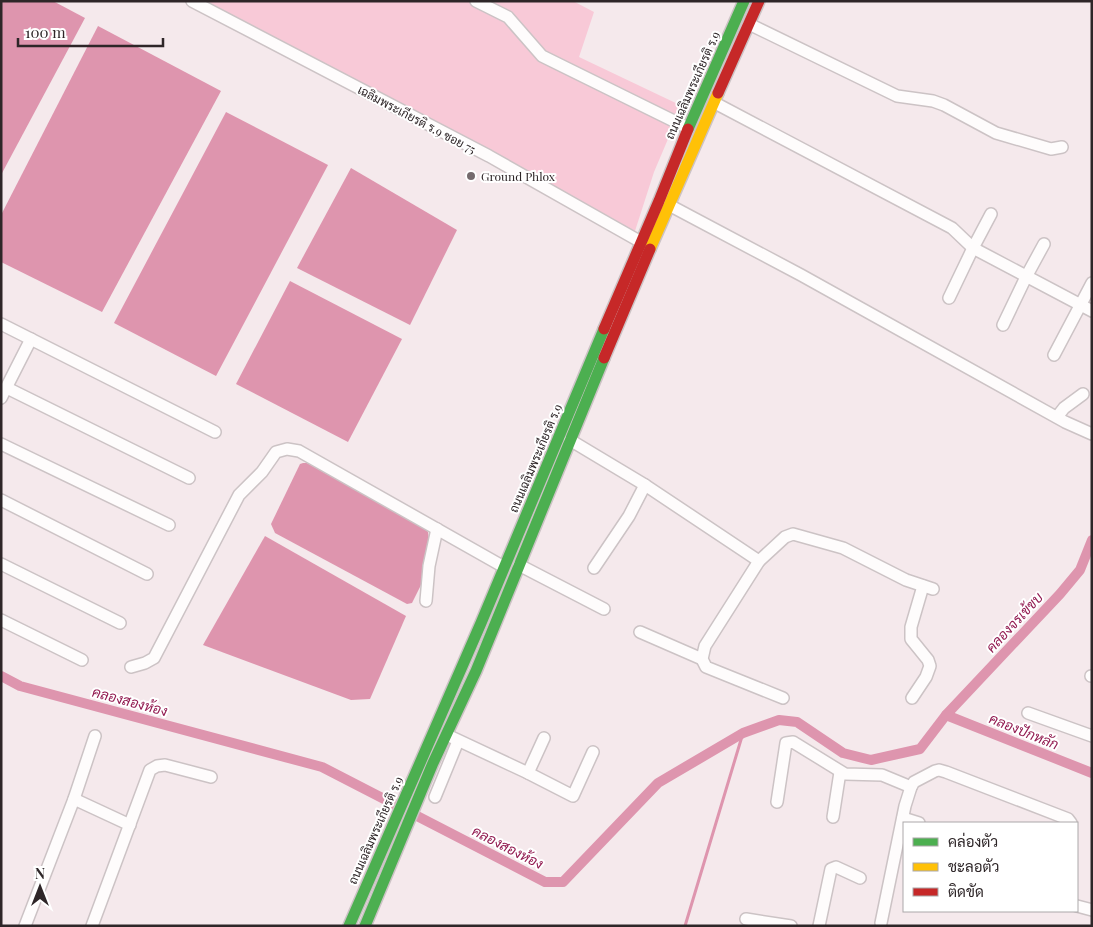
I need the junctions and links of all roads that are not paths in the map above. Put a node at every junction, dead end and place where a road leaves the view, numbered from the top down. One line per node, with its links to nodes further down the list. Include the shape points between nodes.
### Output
1 (192, 1): 11 (street, เฉลิมพระเกียรติ ร.9 ซอย 75, via 489,156)
2 (476, 1): 7 (street, via 508,17 542,56)
3 (744, 1): 7 (main road, ถนนเฉลิมพระเกียรติ ร.9)
4 (759, 1): 5 (main road, ถนนเฉลิมพระเกียรติ ร.9)
5 (749, 24): 6 (main road, ถนนเฉลิมพระเกียรติ ร.9); 8 (street, via 897,96 944,105 996,133 1051,149)
6 (715, 103): 9 (main road, ถนนเฉลิมพระเกียรติ ร.9); 13 (street, via 952,228)
7 (688, 128): 11 (main road, ถนนเฉลิมพระเกียรติ ร.9)
8 (1062, 147)
9 (669, 205): 24 (street); 27 (main road, ถนนเฉลิมพระเกียรติ ร.9)
10 (991, 214): 13 (street)
11 (641, 242): 37 (main road, ถนนเฉลิมพระเกียรติ ร.9)
12 (1044, 244): 14 (street)
13 (973, 248): 14 (street); 16 (street)
14 (1026, 277): 17 (street); 19 (street)
15 (1092, 283): 17 (street)
16 (949, 298)
17 (1086, 308): 21 (street)
18 (1, 324): 20 (street)
19 (1003, 325)
20 (31, 339): 22 (street); 25 (street)
21 (1054, 355)
22 (4, 392): 29 (street)
23 (1083, 394): 24 (street)
24 (1057, 417): 26 (street)
25 (215, 432)
26 (1092, 434)
27 (570, 440): 30 (street); 36 (main road, ถนนเฉลิมพระเกียรติ ร.9)
28 (1, 444): 32 (street)
29 (189, 478)
30 (645, 485): 34 (street); 38 (street, via 629,516)
31 (1, 500): 39 (street)
32 (169, 525)
33 (437, 530): 37 (street); 40 (street, via 428,566); 47 (street, via 299,451 287,449 276,452 239,495 154,658)
34 (759, 561): 46 (street, via 705,646); 49 (street, via 785,537 802,535 843,548 906,580 928,587 910,627 911,639 930,666)
35 (1, 564): 43 (street)
36 (519, 565): 41 (street); 52 (main road, ถนนเฉลิมพระเกียรติ ร.9)
37 (504, 566): 57 (main road, ถนนเฉลิมพระเกียรติ ร.9)
38 (594, 568)
39 (148, 574)
40 (426, 601)
41 (604, 609)
42 (1, 620): 45 (street)
43 (120, 624)
44 (640, 632): 46 (street)
45 (82, 660)
46 (704, 663): 48 (street)
47 (131, 667)
48 (783, 698)
49 (912, 698)
50 (1028, 713): 53 (street)
51 (95, 736): 63 (street)
52 (447, 736): 55 (street); 57 (main road, ถนนเฉลิมพระเกียรติ ร.9)
53 (1092, 736)
54 (544, 738): 59 (street)
55 (458, 741): 59 (street); 62 (street)
56 (593, 752): 59 (street, via 572,796)
57 (427, 761): 77 (main road, ถนนเฉลิมพระเกียรติ ร.9, via 366,884); 78 (main road, ถนนเฉลิมพระเกียรติ ร.9)
58 (840, 772): 61 (street, via 853,776 882,775); 64 (street, via 793,742 786,742); 65 (street)
59 (528, 773)
60 (212, 777): 69 (street, via 165,765 150,770)
61 (911, 787): 66 (street); 68 (street, via 914,782 939,770)
62 (435, 797)
63 (74, 798): 69 (street); 75 (street)
64 (777, 802)
65 (833, 817)
66 (903, 818): 67 (street); 74 (street)
67 (916, 822)
68 (1070, 822)
69 (130, 825): 76 (street)
70 (860, 878): 80 (street, via 836,867 831,869)
71 (1078, 906): 72 (street)
72 (1092, 910)
73 (746, 920): 79 (street)
74 (881, 923)
75 (25, 926)
76 (92, 926)
77 (349, 926)
78 (365, 926)
79 (791, 926)
80 (819, 926)

